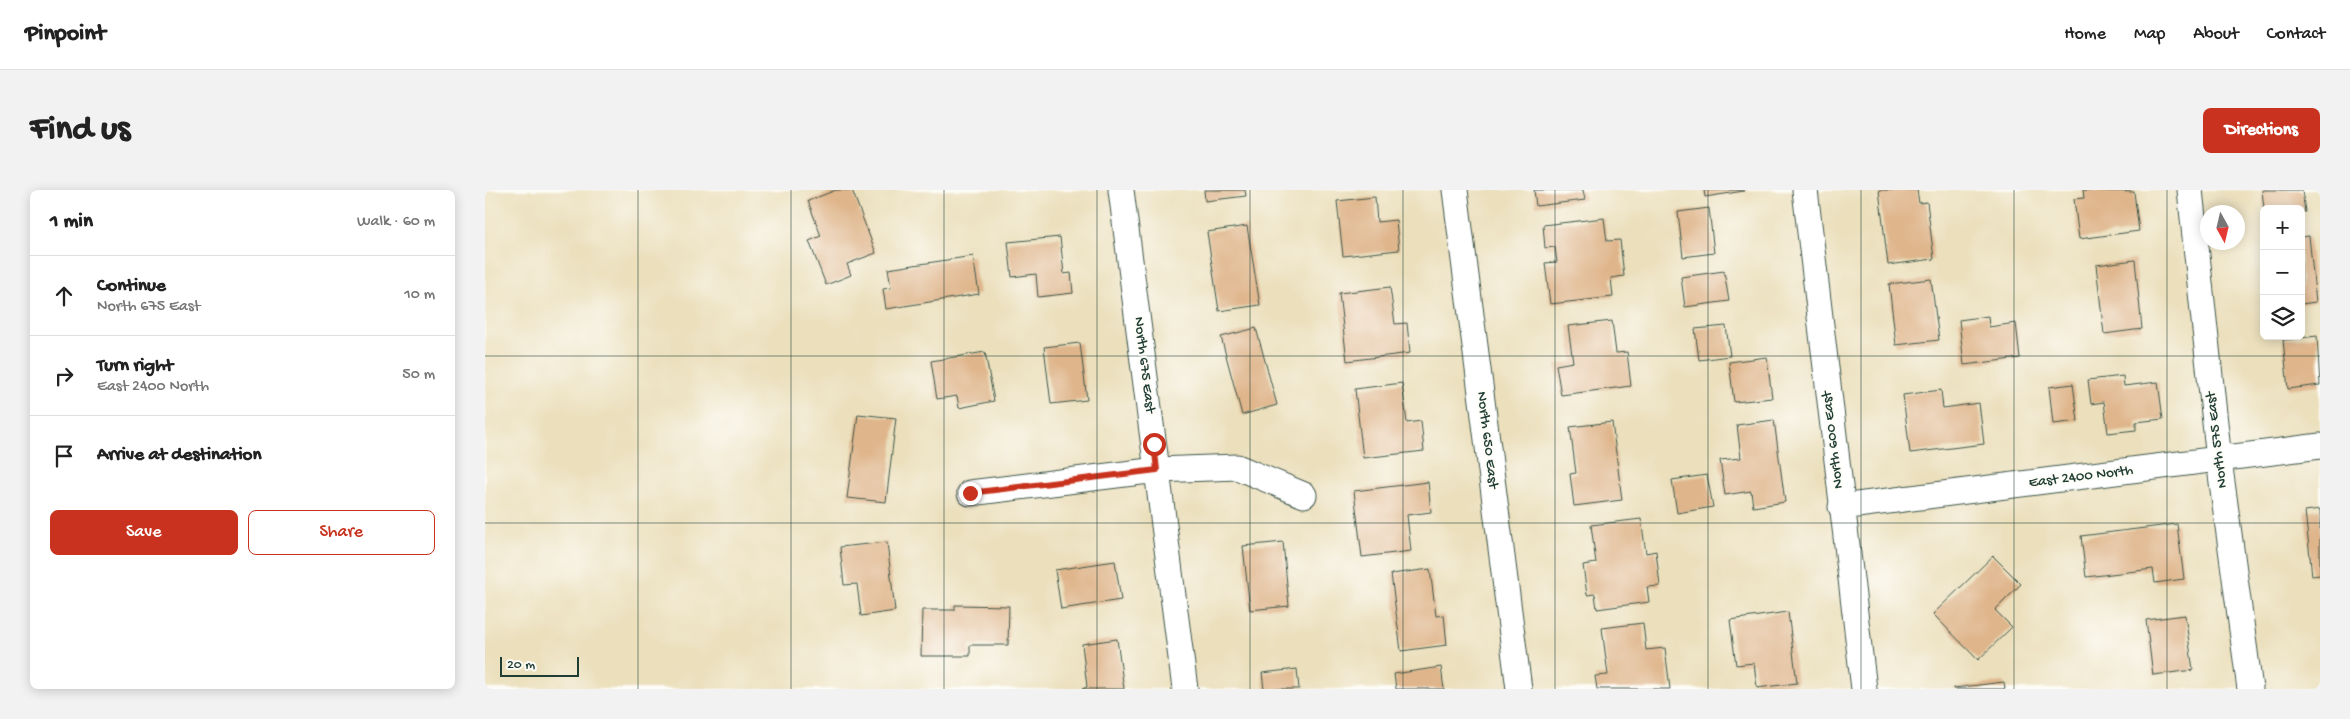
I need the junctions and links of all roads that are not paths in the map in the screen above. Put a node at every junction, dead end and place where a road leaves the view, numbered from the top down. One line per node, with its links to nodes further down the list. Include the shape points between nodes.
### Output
1 (1121, 190): 7 (street, North 675 East)
2 (1455, 190): 12 (street, North 650 East)
3 (1805, 190): 10 (street, North 600 East)
4 (2190, 190): 6 (street, North 575 East)
5 (2320, 446): 6 (street, East 2400 North)
6 (2219, 460): 10 (street, East 2400 North); 14 (street, North 575 East)
7 (1157, 470): 8 (street); 9 (street, via 1237,467); 11 (street, North 675 East)
8 (970, 493)
9 (1304, 495)
10 (1841, 507): 13 (street, North 600 East)
11 (1185, 689)
12 (1519, 689)
13 (1864, 689)
14 (2250, 689)

